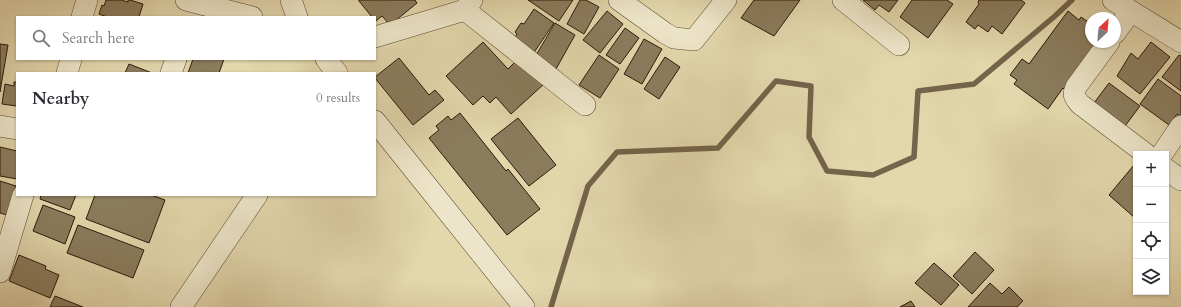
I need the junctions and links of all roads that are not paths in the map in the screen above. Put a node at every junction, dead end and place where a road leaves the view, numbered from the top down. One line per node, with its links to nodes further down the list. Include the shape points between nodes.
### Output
1 (87, 0): 10 (street)
2 (291, 0): 12 (street)
3 (619, 0): 4 (street, via 674,38 694,40)
4 (726, 0)
5 (843, 0): 16 (street)
6 (1113, 0): 9 (street)
7 (469, 5): 14 (street); 24 (street)
8 (190, 6): 11 (street)
9 (1131, 11): 13 (street); 15 (street)
10 (82, 16)
11 (246, 16)
12 (297, 16)
13 (1121, 25)
14 (376, 37)
15 (1181, 42)
16 (899, 45)
17 (1105, 48): 29 (street, via 1076,87 1074,97)
18 (71, 60): 21 (street)
19 (176, 60): 22 (street)
20 (327, 60): 23 (street)
21 (67, 72)
22 (171, 72)
23 (336, 72)
24 (584, 105)
25 (376, 122): 36 (street)
26 (0, 126): 28 (street)
27 (1181, 126): 30 (street)
28 (16, 129)
29 (1142, 151)
30 (1164, 151)
31 (1169, 171): 32 (street)
32 (1181, 180)
33 (23, 196): 35 (street)
34 (256, 196): 37 (street)
35 (1, 267)
36 (519, 300)
37 (181, 307)

